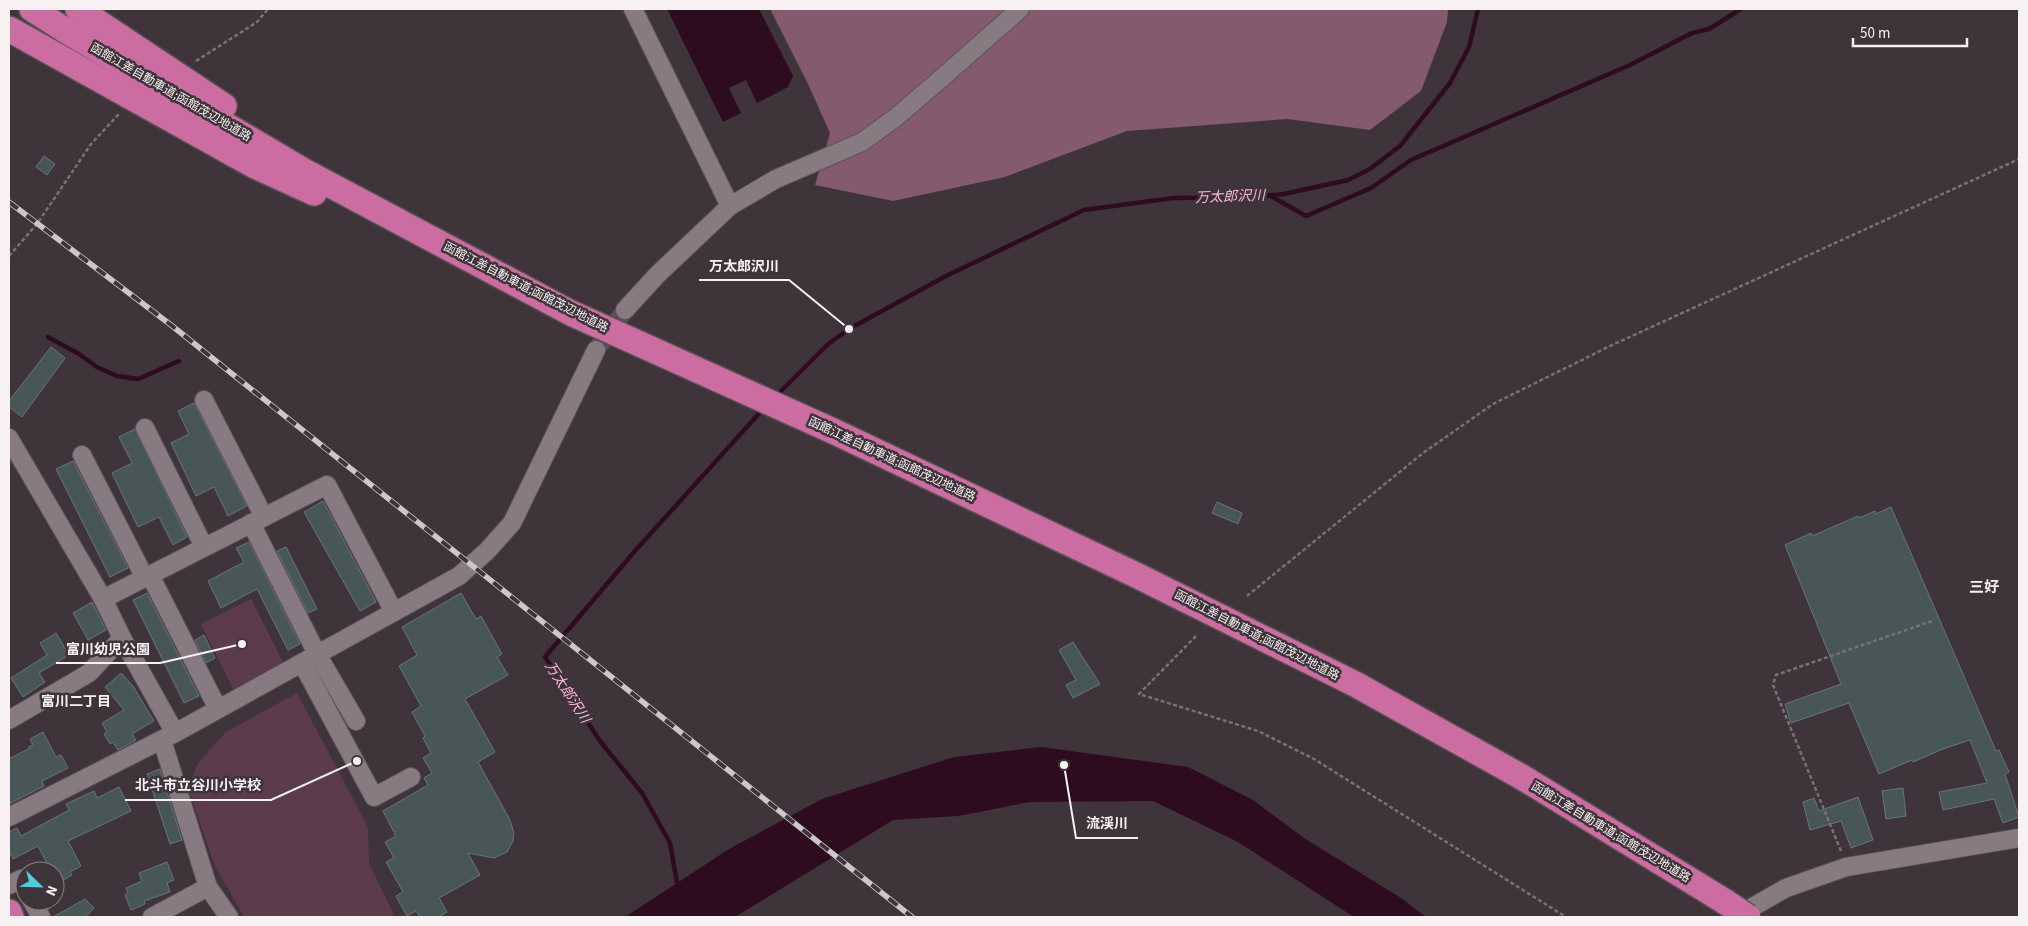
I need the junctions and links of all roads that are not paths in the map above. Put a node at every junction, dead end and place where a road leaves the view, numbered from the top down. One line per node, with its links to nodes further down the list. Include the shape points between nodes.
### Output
1 (32, 9): 6 (highway, 函館江差自動車道;函館茂辺地道路)
2 (78, 9): 6 (highway, via 230,110)
3 (632, 9): 7 (street)
4 (1020, 9): 7 (street, via 936,84 862,142 776,179)
5 (9, 29): 8 (highway, via 255,166)
6 (304, 171): 8 (highway, 函館江差自動車道;函館茂辺地道路)
7 (730, 206): 9 (street)
8 (530, 292): 31 (highway, 函館江差自動車道;函館茂辺地道路, via 833,431 1136,575 1355,684 1520,776)
9 (625, 310)
10 (596, 350): 19 (street, via 512,523 459,576)
11 (204, 400): 15 (street)
12 (145, 428): 16 (street)
13 (9, 438): 18 (street)
14 (82, 455): 17 (street)
15 (258, 520): 16 (street); 19 (street, via 327,485); 21 (street)
16 (204, 547): 17 (street)
17 (148, 577): 18 (street); 23 (street)
18 (103, 600): 20 (street)
19 (394, 612): 21 (street)
20 (122, 638): 24 (street, via 89,673); 26 (street)
21 (318, 654): 22 (street); 25 (street)
22 (302, 663): 23 (street); 27 (street, via 374,797)
23 (218, 710): 26 (street)
24 (9, 720)
25 (356, 721)
26 (168, 736): 28 (street); 30 (street)
27 (411, 778)
28 (9, 817)
29 (2019, 838): 31 (street, via 1846,866)
30 (208, 888): 34 (street); 35 (street)
31 (1730, 909): 36 (highway, 函館江差自動車道;函館茂辺地道路, bridge)
32 (9, 912): 33 (highway)
33 (11, 917)
34 (152, 917)
35 (229, 917)
36 (1748, 917)

